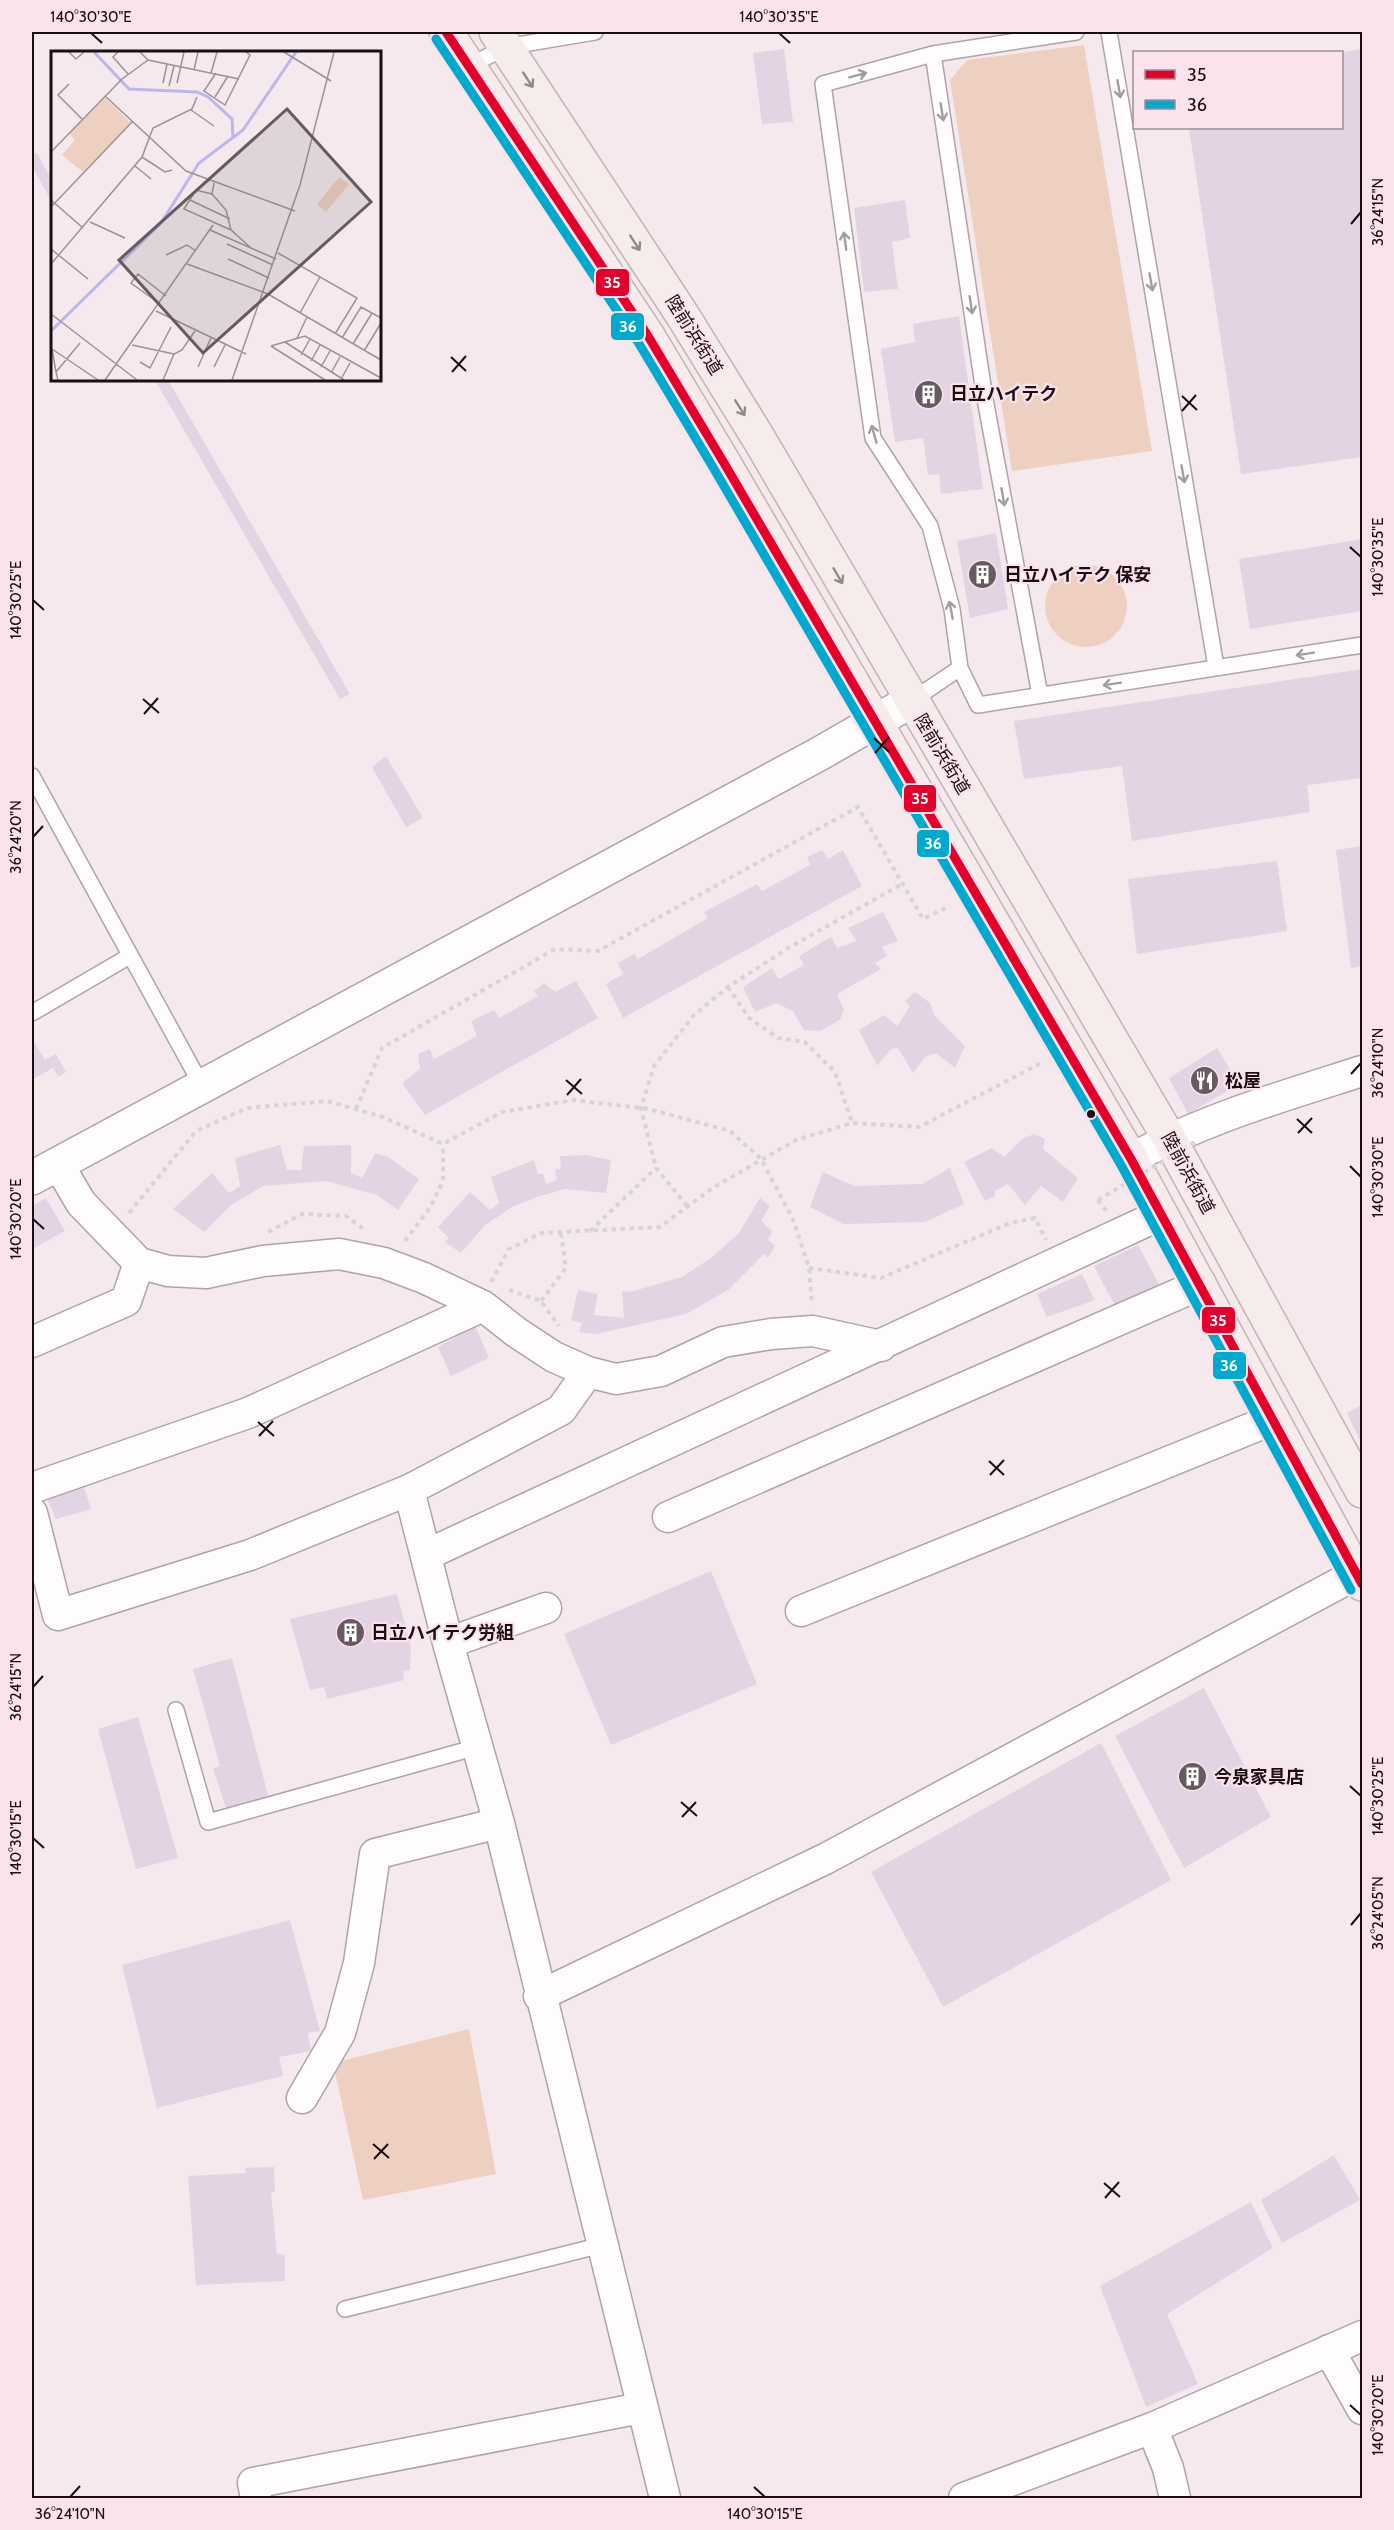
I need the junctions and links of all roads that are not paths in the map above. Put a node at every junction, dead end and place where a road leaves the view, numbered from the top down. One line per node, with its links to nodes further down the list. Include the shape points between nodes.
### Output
1 (446, 32): 7 (highway)
2 (595, 32): 5 (lane)
3 (1076, 32): 6 (lane)
4 (1109, 32): 10 (lane, one-way to 10)
5 (501, 40): 7 (lane); 12 (highway, 陸前浜街道, one-way to 12, via 683,316)
6 (933, 54): 9 (lane, one-way to 6, via 952,609 930,526 873,438 823,84); 11 (lane, one-way to 11, via 986,399)
7 (469, 66): 13 (highway, via 648,336)
8 (1362, 645): 10 (lane, one-way to 10)
9 (960, 668): 11 (lane, via 978,705); 12 (lane)
10 (1216, 668): 11 (lane, one-way to 11)
11 (1040, 695)
12 (911, 701): 13 (street); 19 (highway, 陸前浜街道)
13 (876, 723): 18 (street); 20 (highway)
14 (32, 776): 15 (lane)
15 (128, 957): 16 (lane); 18 (lane)
16 (32, 1013)
17 (1362, 1071): 19 (street, via 1278,1098)
18 (202, 1086): 21 (street)
19 (1182, 1140): 20 (street); 32 (highway, 陸前浜街道)
20 (1131, 1159): 22 (highway)
21 (45, 1171): 23 (street)
22 (1162, 1214): 24 (highway); 27 (street, via 1115,1223)
23 (139, 1263): 25 (street, via 168,1271 206,1273 263,1261 339,1254 384,1263); 26 (street, via 126,1300)
24 (1201, 1284): 29 (highway); 34 (street)
25 (483, 1306): 28 (street, via 554,1357); 30 (street, via 248,1413)
26 (32, 1342)
27 (881, 1346): 28 (street, via 813,1331 723,1342 661,1371 616,1379); 35 (street)
28 (588, 1372): 31 (street, via 561,1410)
29 (1274, 1419): 36 (highway); 38 (street)
30 (32, 1488)
31 (409, 1490): 33 (street, via 250,1554 58,1615); 35 (street)
32 (1362, 1491)
33 (32, 1513)
34 (668, 1517)
35 (426, 1555): 39 (street)
36 (1361, 1576): 43 (street, via 825,1858)
37 (546, 1608): 39 (street)
38 (801, 1611)
39 (448, 1643): 41 (street)
40 (176, 1710): 41 (lane, via 208,1822)
41 (477, 1748): 42 (street)
42 (499, 1823): 43 (street); 44 (street, via 375,1854 359,1963 340,2033)
43 (539, 1996): 45 (street)
44 (302, 2098)
45 (602, 2245): 46 (lane); 49 (street)
46 (345, 2309)
47 (1362, 2336): 48 (street)
48 (1329, 2350): 50 (street); 51 (street)
49 (641, 2408): 52 (street, via 253,2482); 53 (street)
50 (1362, 2409)
51 (1152, 2427): 54 (street); 55 (street)
52 (256, 2499)
53 (665, 2499)
54 (964, 2499)
55 (1175, 2499)

